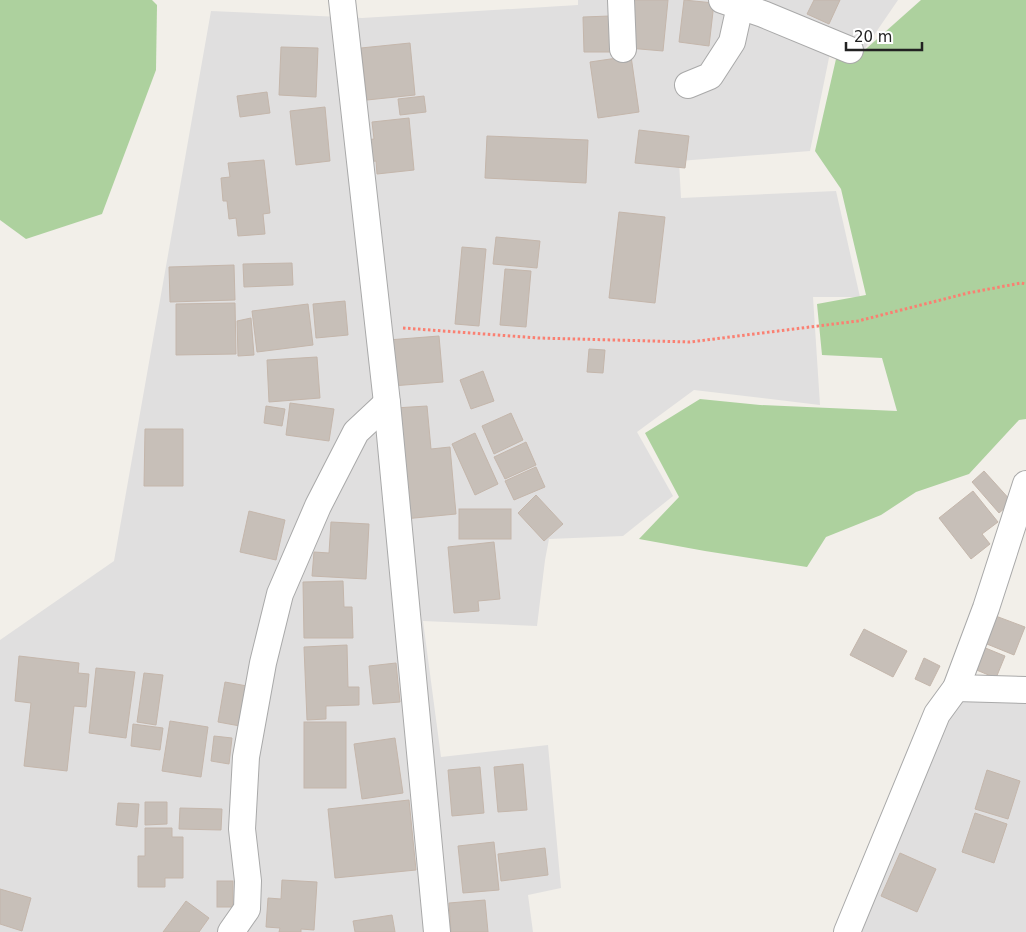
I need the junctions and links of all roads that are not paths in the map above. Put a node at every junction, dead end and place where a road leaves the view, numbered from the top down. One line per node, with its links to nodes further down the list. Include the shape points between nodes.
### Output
1 (342, 0): 7 (street)
2 (621, 0): 4 (street)
3 (731, 3): 5 (street); 6 (street, via 732,42 710,76)
4 (623, 49)
5 (850, 50)
6 (688, 85)
7 (387, 403): 11 (street, via 356,432 318,506 280,594 246,756 242,829 248,881 246,909); 12 (street)
8 (1026, 484): 9 (street)
9 (956, 688): 10 (street); 13 (street, via 937,714)
10 (1026, 690)
11 (231, 932)
12 (437, 932)
13 (847, 932)

